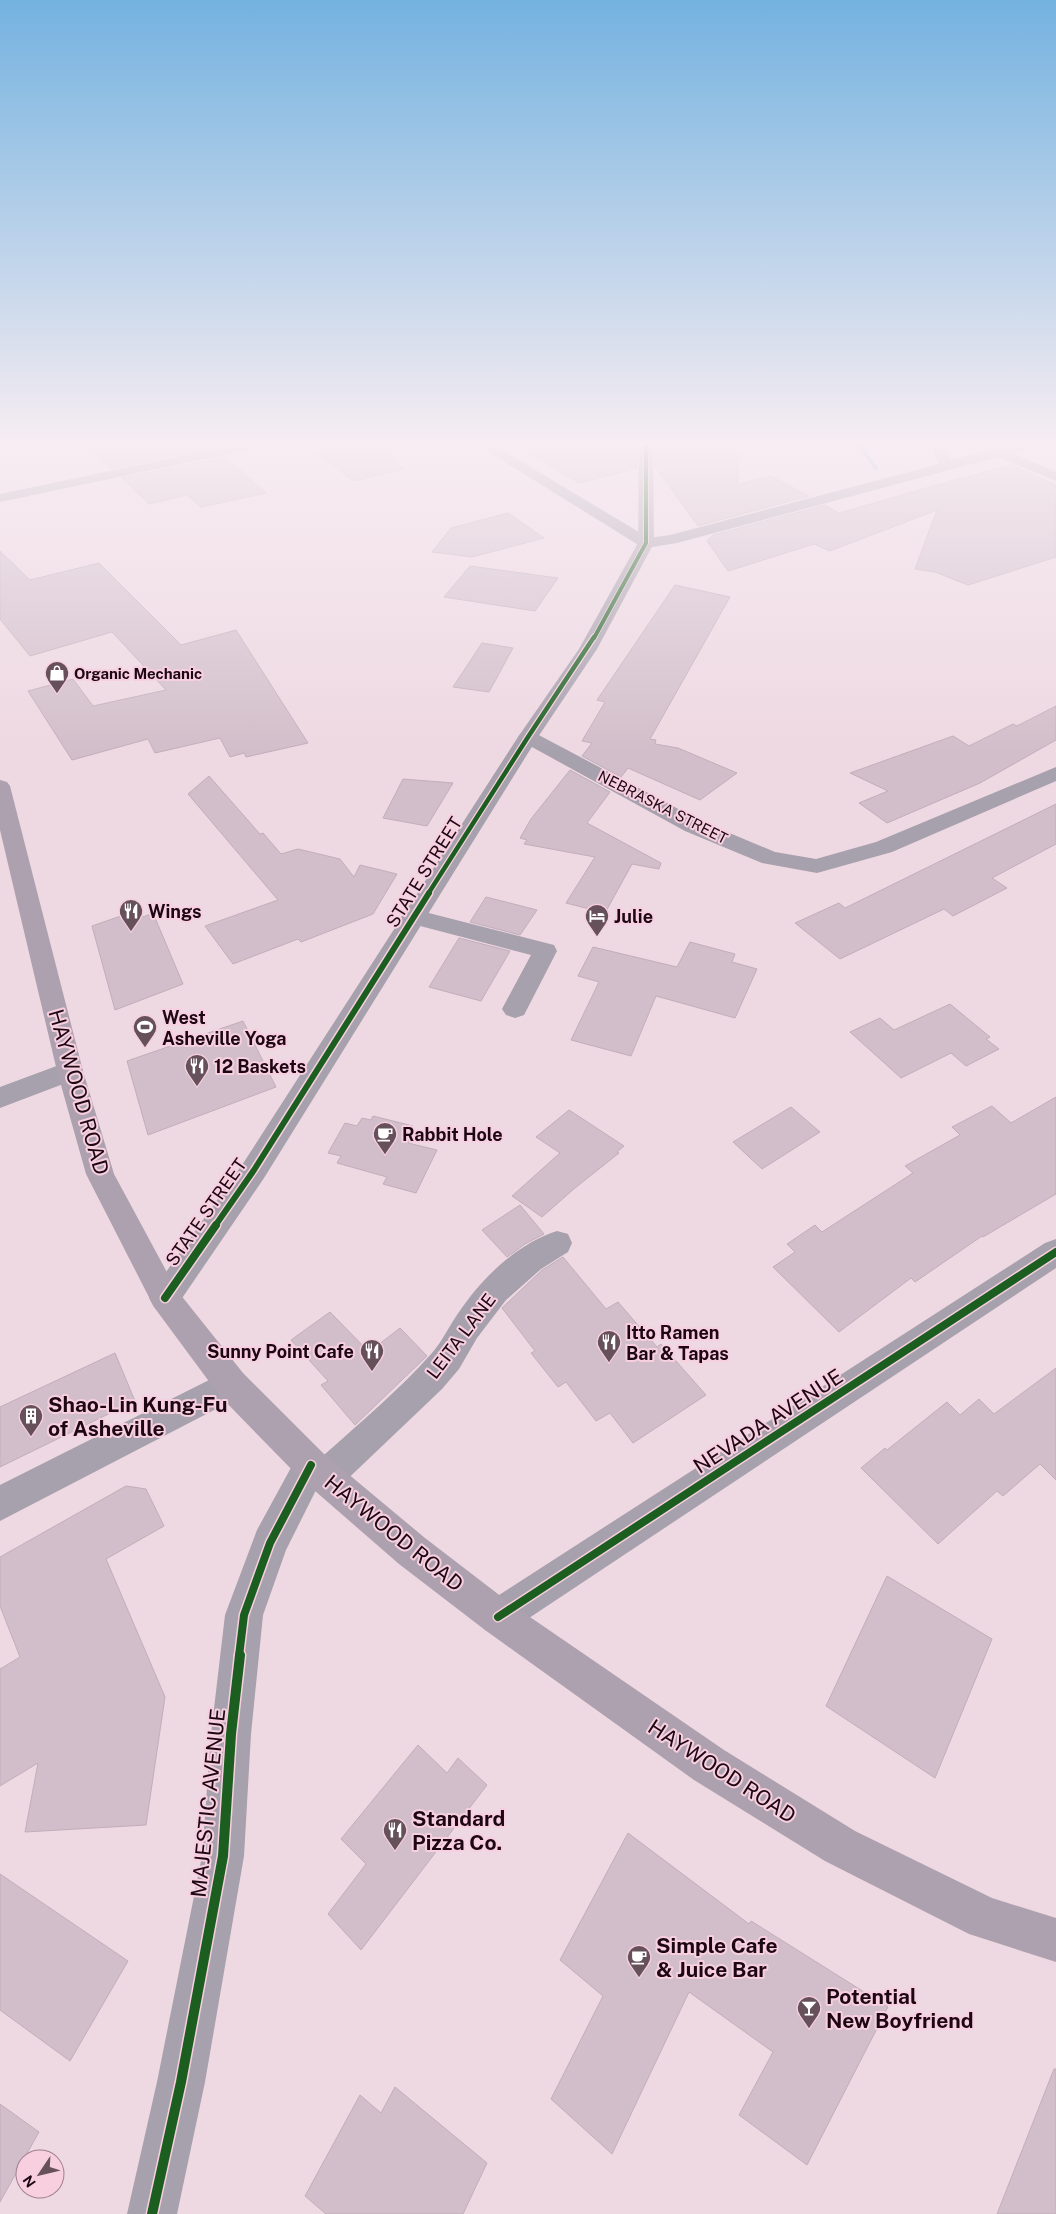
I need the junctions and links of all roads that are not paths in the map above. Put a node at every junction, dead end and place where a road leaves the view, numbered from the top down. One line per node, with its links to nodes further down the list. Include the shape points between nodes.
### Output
1 (645, 544): 2 (street, STATE STREET, via 588,649)
2 (528, 737): 3 (street, NEBRASKA STREET, via 693,826 770,858 817,866 884,847); 5 (street, STATE STREET)
3 (1056, 774)
4 (2, 799): 7 (main road, HAYWOOD ROAD)
5 (413, 918): 6 (street, via 545,951); 11 (street, STATE STREET, via 254,1170)
6 (515, 1009)
7 (70, 1071): 8 (street); 11 (main road, HAYWOOD ROAD, via 100,1174)
8 (0, 1098)
9 (557, 1243): 13 (street, LEITA LANE, via 513,1271 487,1298 446,1361 415,1395)
10 (1056, 1252): 15 (street, NEVADA AVENUE)
11 (165, 1298): 12 (main road, HAYWOOD ROAD)
12 (231, 1384): 13 (main road, HAYWOOD ROAD); 14 (street)
13 (318, 1471): 15 (main road, HAYWOOD ROAD, via 412,1551); 17 (street, MAJESTIC AVENUE, via 270,1543 244,1615 231,1734 223,1856 181,2082)
14 (0, 1504)
15 (498, 1617): 16 (main road, HAYWOOD ROAD, via 709,1765 840,1846 985,1918)
16 (1056, 1940)
17 (152, 2214)

